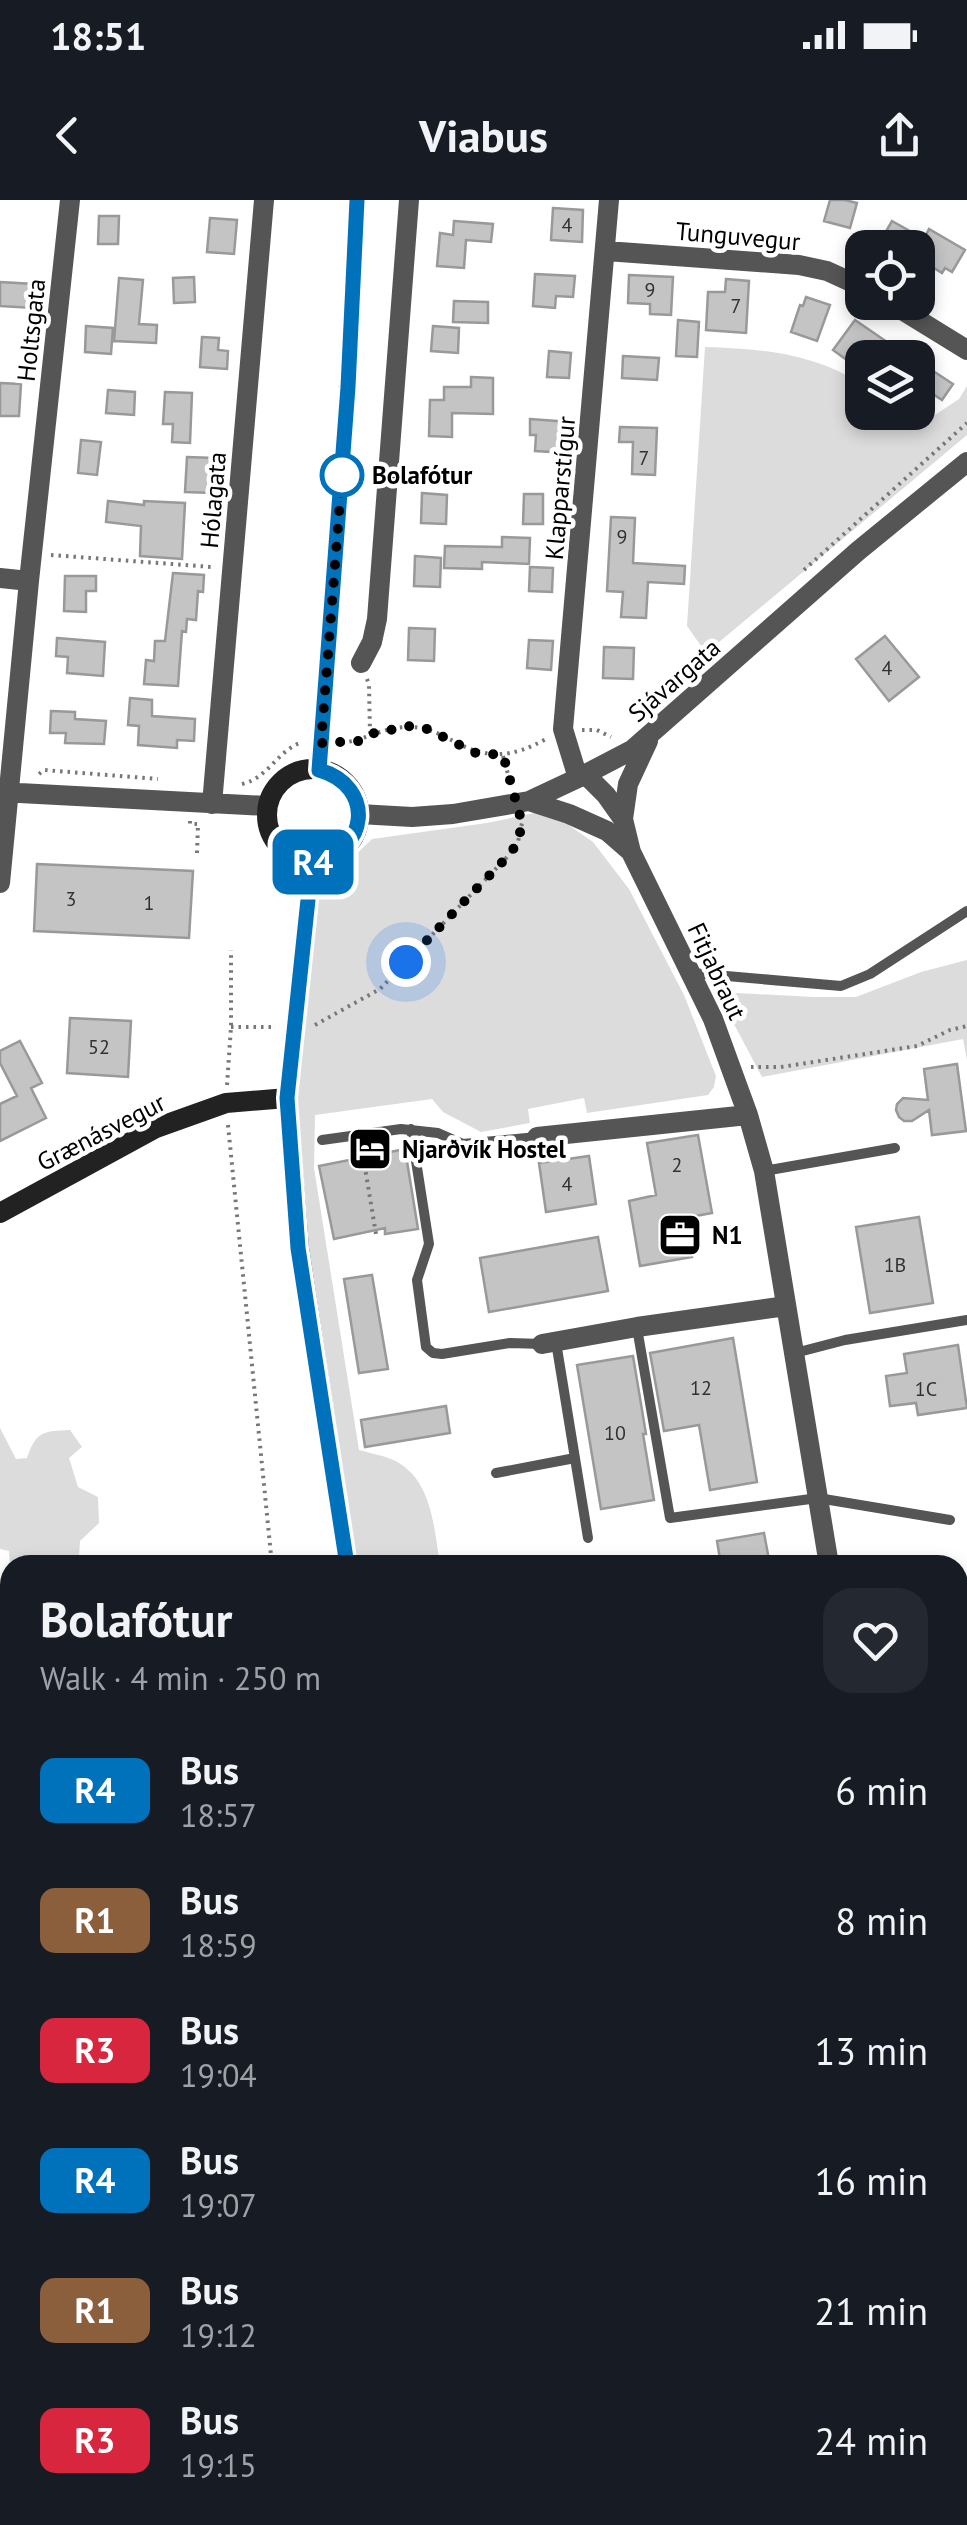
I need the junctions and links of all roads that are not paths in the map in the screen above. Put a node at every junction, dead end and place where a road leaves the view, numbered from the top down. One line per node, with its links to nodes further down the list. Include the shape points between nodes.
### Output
1 (70, 200): 12 (street, Holtsgata)
2 (264, 200): 18 (street, Hólagata)
3 (358, 200): 15 (main road)
4 (408, 200): 13 (street, via 377,619)
5 (610, 200): 6 (street, Klapparstígur)
6 (606, 250): 7 (street, Tunguvegur, via 799,265); 16 (street, Klapparstígur, via 564,729)
7 (845, 279)
8 (918, 320): 9 (street)
9 (967, 350)
10 (966, 466): 14 (street, Sjávargata, via 858,551)
11 (0, 578): 12 (street)
12 (29, 581): 17 (street, Holtsgata)
13 (362, 663)
14 (652, 734): 16 (street, Sjávargata); 22 (street, Fitjabraut)
15 (319, 770): 20 (main road, via 292,774); 21 (main road, via 351,790)
16 (582, 776): 19 (street, Sjávargata); 22 (street, Fitjabraut, via 606,795)
17 (5, 786): 18 (street); 24 (street, Holtsgata)
18 (213, 793): 20 (street)
19 (522, 802): 21 (street, Sjávargata, via 453,814); 22 (street)
20 (267, 806): 23 (main road, via 277,844)
21 (359, 814): 23 (main road, via 340,853)
22 (615, 825): 26 (street, Fitjabraut)
23 (312, 862): 27 (main road)
24 (0, 883)
25 (967, 911): 26 (lane, via 841,986)
26 (691, 973): 28 (street, Fitjabraut)
27 (287, 1098): 34 (main road, Grænásvegur, via 226,1103 156,1128); 45 (main road, via 298,1248)
28 (748, 1115): 30 (street); 33 (street, Fitjabraut)
29 (410, 1129): 30 (lane, via 463,1144); 31 (lane); 38 (lane, via 429,1244 417,1280 426,1347 442,1354)
30 (537, 1138)
31 (322, 1140)
32 (895, 1148): 33 (lane)
33 (764, 1171): 35 (street, Fitjabraut)
34 (0, 1213)
35 (786, 1306): 37 (street); 39 (street, Fitjabraut)
36 (967, 1320): 39 (lane)
37 (636, 1327): 38 (street); 42 (lane, via 670,1518)
38 (549, 1342): 40 (lane)
39 (794, 1353): 42 (street, Fitjabraut)
40 (575, 1458): 41 (lane); 44 (lane)
41 (496, 1473)
42 (818, 1498): 43 (lane); 46 (street, Fitjabraut)
43 (950, 1520)
44 (588, 1538)
45 (344, 1555)
46 (827, 1555)

